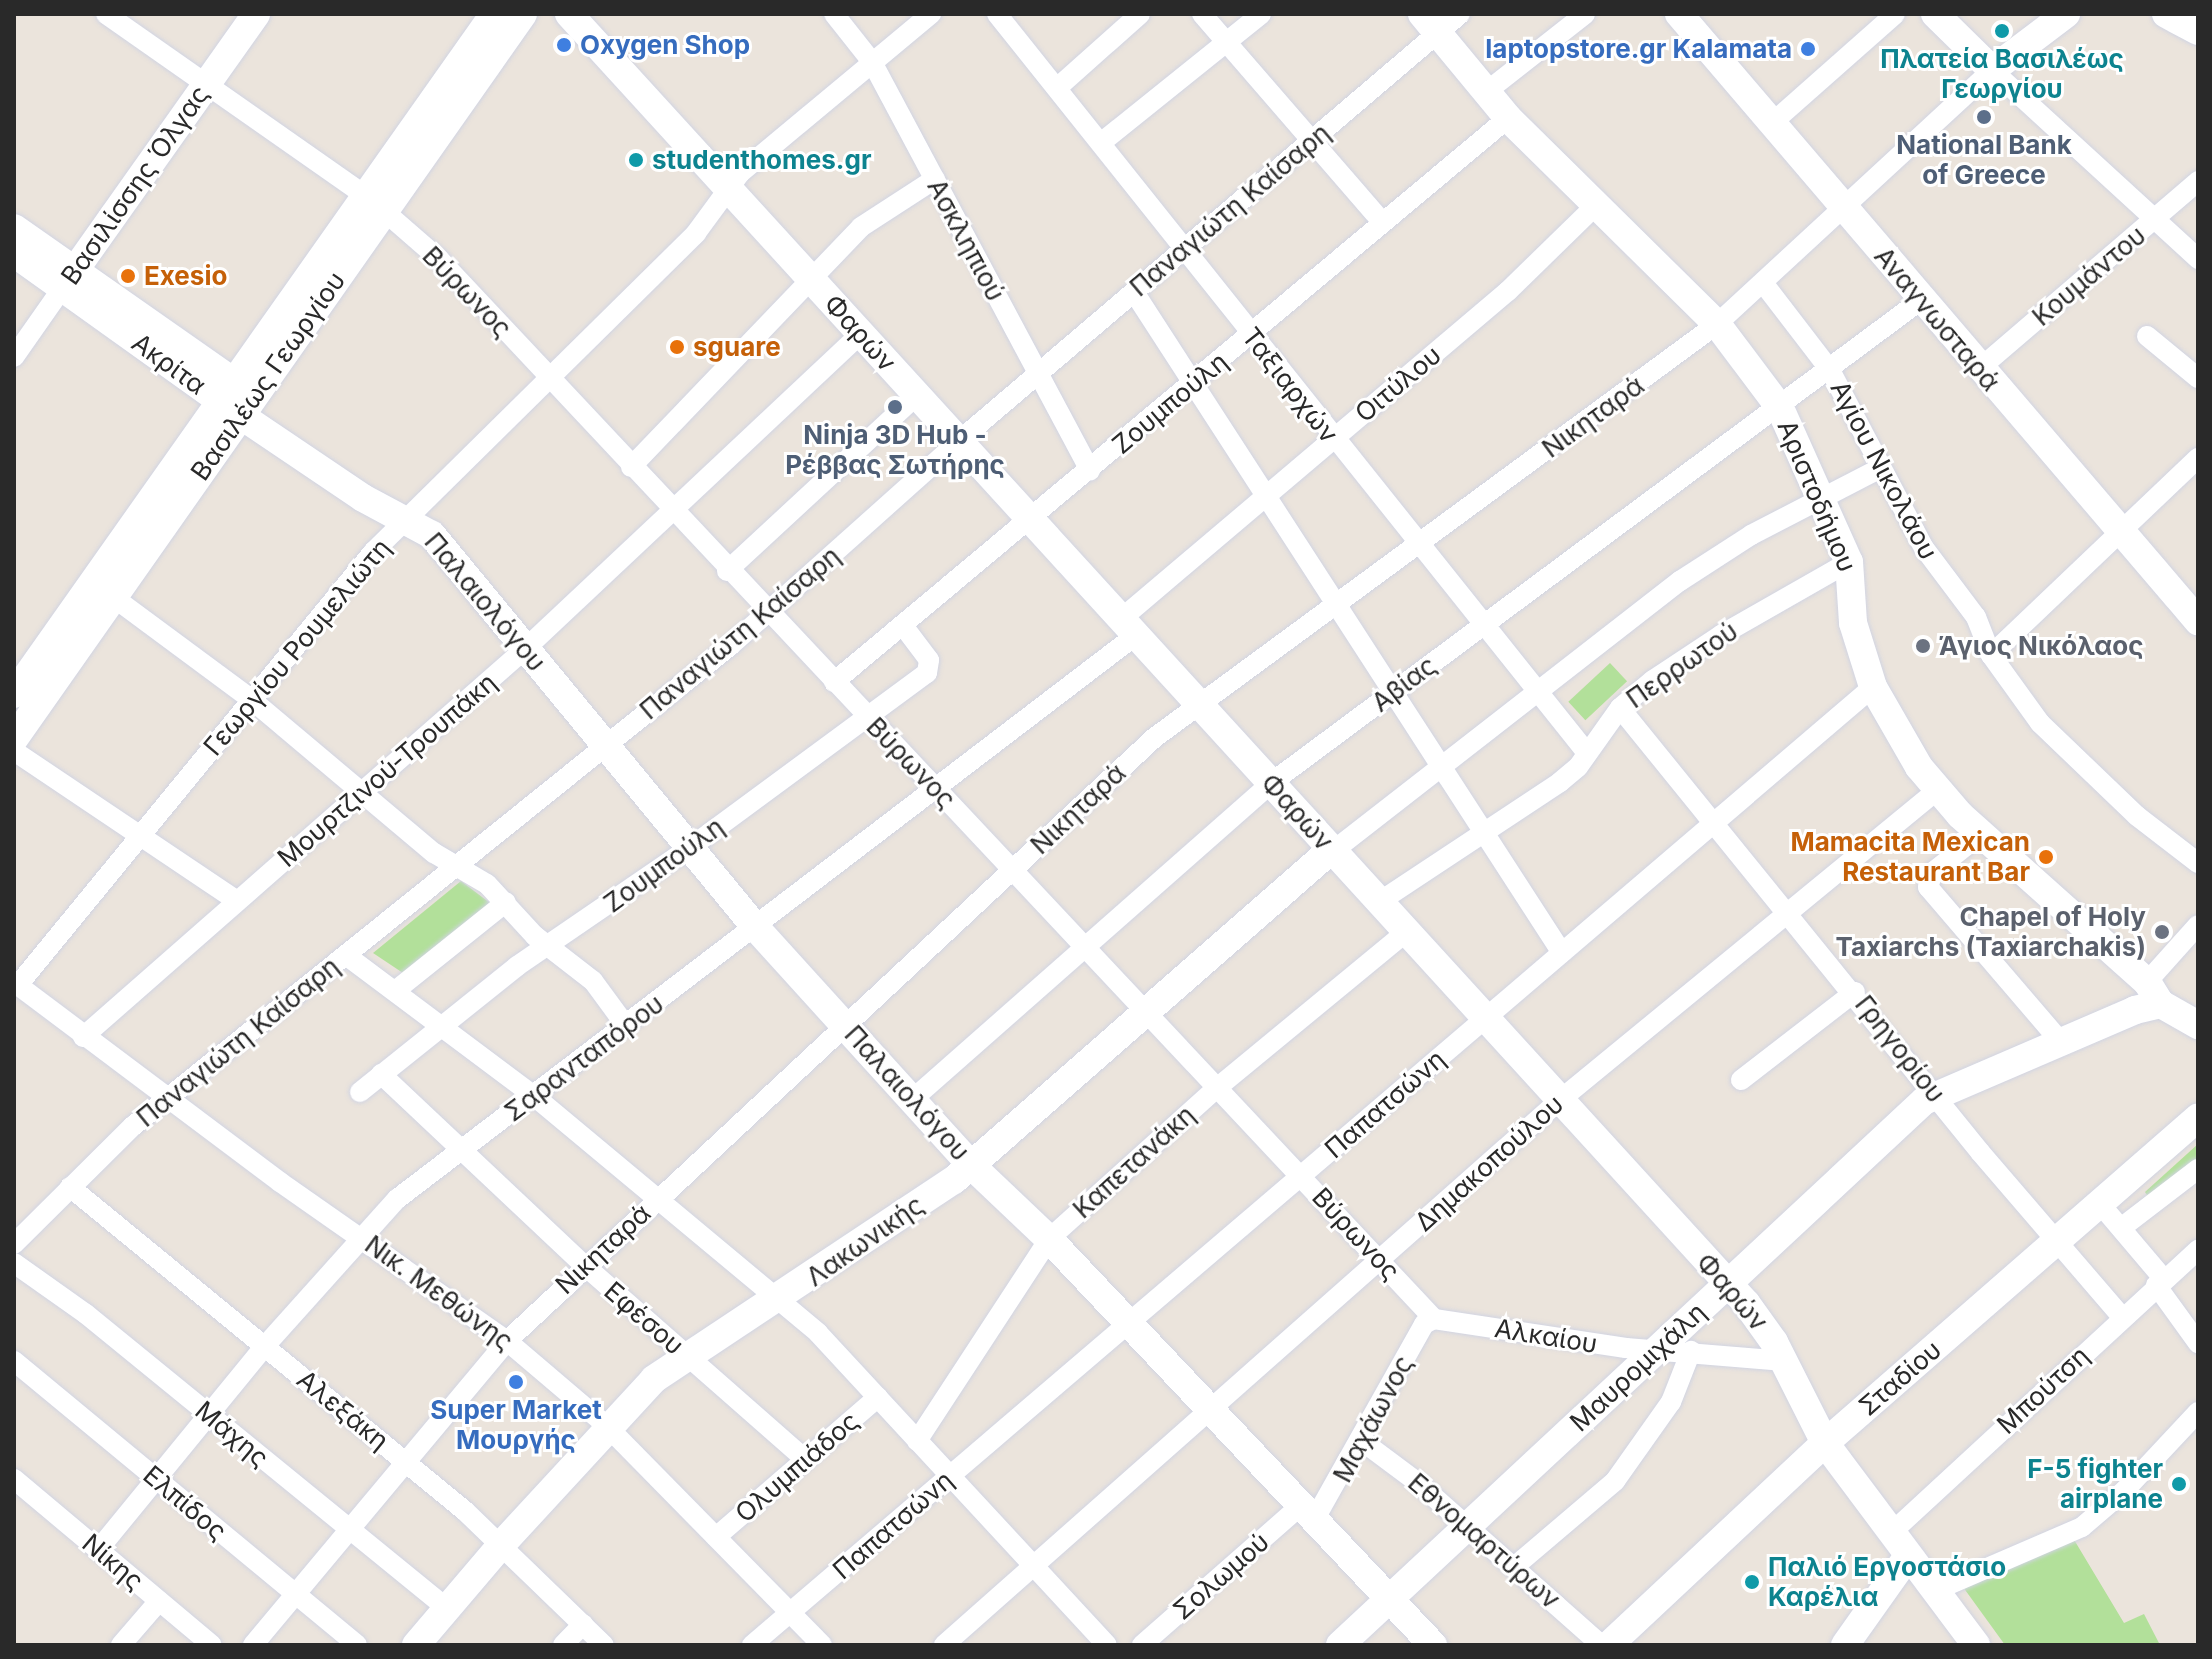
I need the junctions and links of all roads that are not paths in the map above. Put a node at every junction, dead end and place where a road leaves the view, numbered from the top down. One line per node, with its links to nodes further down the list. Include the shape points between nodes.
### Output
1 (106, 14): 24 (street, Βύρωνος)
2 (256, 14): 24 (main road, Βασιλίσσης Όλγας)
3 (494, 14): 34 (main road, Βασιλέως Γεωργίου)
4 (523, 14): 34 (main road, Βασιλέως Γεωργίου)
5 (569, 14): 33 (main road, Φαρών)
6 (834, 14): 22 (street, Ασκληπιού)
7 (931, 14): 22 (street, Γεωργίου Ρουμελιώτη)
8 (997, 14): 25 (street, Ταξιαρχών)
9 (1140, 14): 25 (street)
10 (1202, 14): 21 (street)
11 (1261, 14): 21 (street)
12 (1460, 14): 19 (street, Παναγιώτη Καίσαρη)
13 (1585, 14): 26 (street)
14 (1679, 14): 28 (main road, Αναγνωσταρά)
15 (1895, 14): 28 (street)
16 (1935, 14): 23 (main road)
17 (2066, 14): 23 (main road)
18 (2166, 14): 20 (main road)
19 (1430, 23): 26 (main road, Αριστοδήμου); 29 (street, Παναγιώτη Καίσαρη)
20 (2198, 31)
21 (1228, 43): 29 (street); 30 (street)
22 (872, 62): 31 (street, Ασκληπιού); 33 (street, Γεωργίου Ρουμελιώτη)
23 (1992, 70): 36 (street, Νικηταρά); 37 (street)
24 (207, 85): 34 (street, Βύρωνος); 44 (main road, Βασιλίσσης Όλγας)
25 (1057, 88): 30 (street, Ταξιαρχών)
26 (1486, 92): 27 (main road, Αριστοδήμου)
27 (1508, 118): 35 (main road, Αριστοδήμου); 38 (street, Ζουμπούλη)
28 (1772, 123): 36 (main road, Αναγνωσταρά)
29 (1313, 140): 38 (street); 40 (street, Παναγιώτη Καίσαρη)
30 (1102, 142): 40 (street, Ταξιαρχών)
31 (935, 179): 43 (street, via 873,217); 55 (street, Ασκληπιού)
32 (2198, 181): 37 (street, Κουμάντου)
33 (727, 187): 43 (main road, Φαρών); 57 (street, Γεωργίου Ρουμελιώτη, via 696,233)
34 (375, 204): 57 (street, Βύρωνος, via 439,259); 60 (main road, Βασιλέως Γεωργίου)
35 (1596, 205): 48 (main road, Αριστοδήμου); 62 (street, Οιτύλου, via 1508,291)
36 (1844, 209): 45 (street, Νικηταρά); 47 (main road, Αναγνωσταρά)
37 (2156, 220): 42 (street); 53 (street, Κουμάντου)
38 (1383, 223): 50 (street, Ζουμπούλη)
39 (14, 228): 44 (main road, Ακρίτα)
40 (1186, 248): 46 (street, Παναγιώτη Καίσαρη); 50 (street, Ταξιαρχών)
41 (14, 253): 44 (main road, Ακρίτα)
42 (2198, 259)
43 (810, 278): 49 (main road, Φαρών); 65 (street)
44 (69, 279): 52 (street, Βασιλίσσης Όλγας); 60 (main road, Ακρίτα)
45 (1764, 284): 48 (street, Νικηταρά); 54 (street, Αγίου Νικολάου)
46 (1134, 292): 55 (street, Παναγιώτη Καίσαρη); 58 (street)
47 (1921, 300): 53 (main road, Αναγνωσταρά); 54 (street, Αβίας)
48 (1717, 324): 61 (main road, Αριστοδήμου); 74 (street, Νικηταρά)
49 (861, 334): 59 (main road, Φαρών); 70 (street, Μουρτζινού-Τρουπάκη)
50 (1251, 335): 58 (street, Ζουμπούλη); 62 (street, Ταξιαρχών)
51 (2147, 336): 56 (street)
52 (14, 357)
53 (1979, 369): 73 (main road, Αναγνωσταρά)
54 (1830, 370): 61 (street, Αβίας); 66 (street, Αγίου Νικολάου)
55 (1036, 375): 63 (street, Παναγιώτη Καίσαρη); 67 (street, Ασκληπιού)
56 (2198, 378)
57 (551, 381): 65 (street, Βύρωνος); 71 (street, Γεωργίου Ρουμελιώτη)
58 (1193, 383): 67 (street, Ζουμπούλη); 68 (street)
59 (917, 395): 63 (main road, Φαρών); 76 (street)
60 (237, 399): 71 (main road, Ακρίτα, via 363,498); 77 (main road, Βασιλέως Γεωργίου); 89 (main road, Βασιλέως Γεωργίου)
61 (1780, 408): 69 (main road, Αριστοδήμου); 81 (street, Αβίας)
62 (1332, 439): 68 (street, Οιτύλου); 74 (street, Ταξιαρχών)
63 (959, 441): 72 (main road, Φαρών); 79 (street, Παναγιώτη Καίσαρη)
64 (2198, 458): 73 (street)
65 (631, 467): 70 (street, Βύρωνος)
66 (1879, 469): 69 (street); 85 (street, Αγίου Νικολάου, via 1933,562 1976,617)
67 (1090, 471): 72 (street, Ζουμπούλη)
68 (1267, 499): 78 (street); 83 (street, Οιτύλου)
69 (1822, 500): 75 (main road, Αριστοδήμου); 90 (street, via 1751,535 1680,581)
70 (670, 510): 76 (street, Βύρωνος); 84 (street, Μουρτζινού-Τρουπάκη)
71 (408, 518): 84 (main road, Παλαιολόγου, via 439,542); 91 (street, Γεωργίου Ρουμελιώτη, via 369,556)
72 (1031, 520): 82 (street, Ζουμπούλη); 83 (main road, Φαρών)
73 (2120, 532): 80 (main road, Αναγνωσταρά); 85 (street)
74 (1417, 544): 78 (street, Νικηταρά); 81 (street, Ταξιαρχών)
75 (1849, 562): 87 (main road, Αριστοδήμου, via 1853,623); 93 (street, Περρωτού, via 1701,647)
76 (727, 571): 79 (street, Βύρωνος)
77 (113, 597): 91 (street); 95 (main road, Βασιλέως Γεωργίου)
78 (1335, 603): 88 (street); 92 (street, Νικηταρά)
79 (767, 614): 86 (street, Βύρωνος); 96 (street, Παναγιώτη Καίσαρη)
80 (2198, 620)
81 (1482, 625): 88 (street, Αβίας); 90 (street, Ταξιαρχών)
82 (904, 627): 86 (street, Ζουμπούλη); 94 (street, Ζουμπούλη, via 930,669)
83 (1128, 627): 92 (main road, Φαρών); 101 (street, Σαρανταπόρου)
84 (525, 649): 96 (main road, Παλαιολόγου); 103 (street, Μουρτζινού-Τρουπάκη)
85 (1991, 655): 110 (street, Αγίου Νικολάου, via 2068,753)
86 (834, 682): 94 (street, Βύρωνος)
87 (1873, 687): 102 (main road, Αριστοδήμου, via 1903,745); 104 (street, Παπατσώνη)
88 (1393, 693): 99 (street); 100 (street, Αβίας)
89 (14, 694)
90 (1538, 694): 98 (street, Ταξιαρχών); 99 (street)
91 (252, 700): 103 (street); 106 (street, Γεωργίου Ρουμελιώτη)
92 (1197, 702): 100 (main road, Φαρών); 112 (street, Νικηταρά)
93 (1620, 708): 98 (street, Περρωτού); 104 (street, Γρηγορίου)
94 (867, 717): 101 (street, Βύρωνος); 108 (street, Ζουμπούλη)
95 (14, 739)
96 (603, 747): 108 (main road, Παλαιολόγου); 111 (street, Παναγιώτη Καίσαρη)
97 (14, 751): 106 (street)
98 (1587, 753): 105 (street, Περρωτού, via 1560,782)
99 (1441, 768): 105 (street); 109 (street)
100 (1271, 783): 109 (main road, Φαρών); 121 (street, Αβίας)
101 (936, 788): 112 (street, Βύρωνος); 118 (street, Σαρανταπόρου)
102 (1938, 790): 107 (main road, Αριστοδήμου); 116 (street, Δημακοπούλου)
103 (365, 791): 111 (street, via 434,853); 113 (street, Μουρτζινού-Τρουπάκη)
104 (1714, 820): 116 (street, Γρηγορίου); 122 (street, Παπατσώνη)
105 (1483, 832): 115 (street, Περρωτού); 122 (street)
106 (139, 833): 113 (street); 124 (street, Γεωργίου Ρουμελιώτη)
107 (1981, 834): 127 (main road, Αριστοδήμου); 135 (street, via 1933,872 1928,887)
108 (688, 849): 118 (main road, Παλαιολόγου); 120 (street, Ζουμπούλη)
109 (1332, 850): 115 (main road, Φαρών); 128 (main road, Λακωνικής)
110 (2198, 863)
111 (459, 864): 114 (street); 123 (street, Παναγιώτη Καίσαρη)
112 (1012, 870): 121 (street, Βύρωνος); 130 (street, Νικηταρά)
113 (237, 901): 134 (street, Μουρτζινού-Τρουπάκη)
114 (506, 902): 120 (street); 125 (street)
115 (1379, 902): 119 (main road, Φαρών)
116 (1789, 911): 126 (street, Γρηγορίου); 144 (street, Δημακοπούλου)
117 (2198, 925): 127 (street)
118 (757, 929): 130 (main road, Παλαιολόγου); 133 (street, Σαρανταπόρου)
119 (1406, 932): 129 (main road, Φαρών); 138 (street, Καπετανάκη)
120 (548, 947): 131 (street, Ζουμπούλη); 133 (street, via 593,981)
121 (1084, 947): 128 (street, Βύρωνος); 143 (street, Αβίας)
122 (1562, 953): 129 (street, Παπατσώνη)
123 (347, 956): 125 (street); 142 (street, Παναγιώτη Καίσαρη)
124 (18, 985): 134 (street, Νικ. Μεθώνης)
125 (395, 991): 131 (street)
126 (1855, 992): 137 (street); 140 (street, Γρηγορίου)
127 (2154, 993): 132 (main road, Αριστοδήμου); 135 (main road, Μαυρομιχάλη)
128 (1148, 1013): 138 (street, Βύρωνος); 147 (main road, Λακωνικής)
129 (1485, 1018): 144 (main road, Φαρών); 149 (street, Παπατσώνη)
130 (845, 1024): 143 (main road, Παλαιολόγου); 151 (street, Νικηταρά)
131 (443, 1025): 136 (street, Ζουμπούλη); 141 (street)
132 (2198, 1025)
133 (626, 1026): 141 (street, Σαρανταπόρου)
134 (83, 1037): 142 (street, Νικ. Μεθώνης)
135 (2060, 1041): 140 (main road, Μαυρομιχάλη)
136 (381, 1074): 139 (street, Ζουμπούλη); 146 (street, Εφέσου)
137 (1741, 1080)
138 (1218, 1087): 149 (street, Βύρωνος); 155 (street, Καπετανάκη)
139 (360, 1092)
140 (1934, 1093): 156 (street, Γρηγορίου); 163 (main road, Μαυρομιχάλη)
141 (534, 1096): 146 (street, Σαρανταπόρου); 151 (street)
142 (169, 1097): 150 (street, Παναγιώτη Καίσαρη); 154 (street, Νικ. Μεθώνης)
143 (913, 1099): 147 (main road, Παλαιολόγου)
144 (1560, 1100): 159 (street, Δημακοπούλου); 163 (main road, Φαρών)
145 (2198, 1118): 152 (main road, Σταδίου)
146 (459, 1151): 154 (street, Σαρανταπόρου); 161 (street, Εφέσου)
147 (972, 1166): 155 (main road, Παλαιολόγου); 164 (main road, Λακωνικής)
148 (2198, 1169): 153 (street)
149 (1301, 1176): 159 (street, Βύρωνος); 167 (street, Παπατσώνη)
150 (70, 1187): 157 (street, Παναγιώτη Καίσαρη); 170 (street, Αλεξάκη)
151 (658, 1199): 161 (street, Νικηταρά); 164 (street)
152 (2101, 1205): 153 (street); 156 (main road, Σταδίου)
153 (2121, 1228): 162 (street)
154 (361, 1235): 168 (street, Νικ. Μεθώνης); 170 (street, Σαρανταπόρου)
155 (1049, 1239): 167 (main road, Παλαιολόγου); 181 (street, Καπετανάκη)
156 (2056, 1243): 165 (street, Γρηγορίου); 183 (main road, Σταδίου)
157 (14, 1244)
158 (2198, 1250): 162 (street, Μπούτση)
159 (1381, 1260): 166 (street, Βύρωνος); 177 (street, Δημακοπούλου)
160 (14, 1263): 179 (street, Μάχης)
161 (584, 1265): 168 (street, Νικηταρά); 173 (street, Εφέσου)
162 (2160, 1281): 165 (street, Μπούτση); 169 (street)
163 (1727, 1284): 171 (main road, Μαυρομιχάλη); 175 (main road, Φαρών)
164 (780, 1300): 173 (main road, Λακωνικής); 176 (street)
165 (2121, 1316): 192 (street, Μπούτση)
166 (1434, 1319): 171 (street, Αλκαίου); 182 (street, Μαχάωνος, via 1424,1324)
167 (1128, 1323): 177 (main road, Παλαιολόγου); 186 (street, Παπατσώνη)
168 (507, 1341): 180 (street, Νικ. Μεθώνης); 185 (street, Νικηταρά)
169 (2198, 1343)
170 (265, 1346): 179 (street, Σαρανταπόρου); 185 (street, Αλεξάκη)
171 (1658, 1350): 172 (street, Αλκαίου); 190 (main road, Μαυρομιχάλη)
172 (1691, 1351): 175 (street, Αλκαίου); 198 (street, via 1671,1402 1615,1481)
173 (686, 1355): 180 (main road, Λακωνικής); 184 (street, Εφέσου)
174 (14, 1361): 188 (street, Ελπίδος)
175 (1784, 1361): 183 (main road, Φαρών)
176 (878, 1397): 181 (street); 184 (street, Ολυμπιάδος)
177 (1209, 1411): 189 (main road, Παλαιολόγου); 197 (street, Δημακοπούλου)
178 (2198, 1412): 199 (street, via 2082,1527)
179 (210, 1414): 188 (street, Σαρανταπόρου); 191 (street, Μάχης)
180 (607, 1426): 193 (street, Νικ. Μεθώνης); 194 (main road, Λακωνικής)
181 (917, 1441): 186 (street)
182 (1362, 1441): 189 (street, Μαχάωνος); 190 (street, Εθνομαρτύρων)
183 (1825, 1443): 192 (main road, Φαρών); 221 (main road, Σταδίου)
184 (806, 1460): 193 (street, Ολυμπιάδος)
185 (406, 1462): 191 (street, Νικηταρά); 194 (street, Αλεξάκη)
186 (949, 1476): 197 (street); 204 (street, Παπατσώνη)
187 (14, 1479): 195 (street, Νίκης)
188 (156, 1480): 195 (street, Σαρανταπόρου); 200 (street, Ελπίδος)
189 (1306, 1515): 201 (main road, Παλαιολόγου); 217 (street, Σολωμού)
190 (1467, 1526): 198 (street, Εθνομαρτύρων); 201 (main road, Μαυρομιχάλη)
191 (349, 1530): 200 (street, Νικηταρά); 203 (street, Μάχης)
192 (1891, 1533): 196 (main road, Φαρών)
193 (716, 1537): 204 (street, Νικ. Μεθώνης)
194 (502, 1544): 203 (main road, Λακωνικής); 205 (street, Αλεξάκη)
195 (98, 1550): 202 (street, Νίκης)
196 (1908, 1556): 199 (main road, Φαρών); 222 (main road)
197 (1032, 1566): 215 (street, Δημακοπούλου); 216 (street)
198 (1514, 1567): 220 (street, Εθνομαρτύρων)
199 (1934, 1591): 223 (main road, Φαρών)
200 (296, 1594): 208 (street, Νικηταρά); 209 (street, Ελπίδος)
201 (1388, 1600): 218 (main road, Μαυρομιχάλη); 219 (main road, Παλαιολόγου)
202 (159, 1601): 206 (street); 207 (street, Νίκης)
203 (447, 1608): 210 (main road, Λακωνικής)
204 (790, 1612): 213 (street, Παπατσώνη); 214 (street, Νικ. Μεθώνης)
205 (583, 1624): 211 (street); 212 (street, Αλεξάκη)
206 (121, 1645)
207 (212, 1645)
208 (253, 1645)
209 (357, 1645)
210 (416, 1645)
211 (563, 1645)
212 (604, 1645)
213 (752, 1645)
214 (822, 1645)
215 (944, 1645)
216 (1107, 1645)
217 (1142, 1645)
218 (1340, 1645)
219 (1433, 1645)
220 (1601, 1645)
221 (1609, 1645)
222 (1845, 1645)
223 (1976, 1645)

